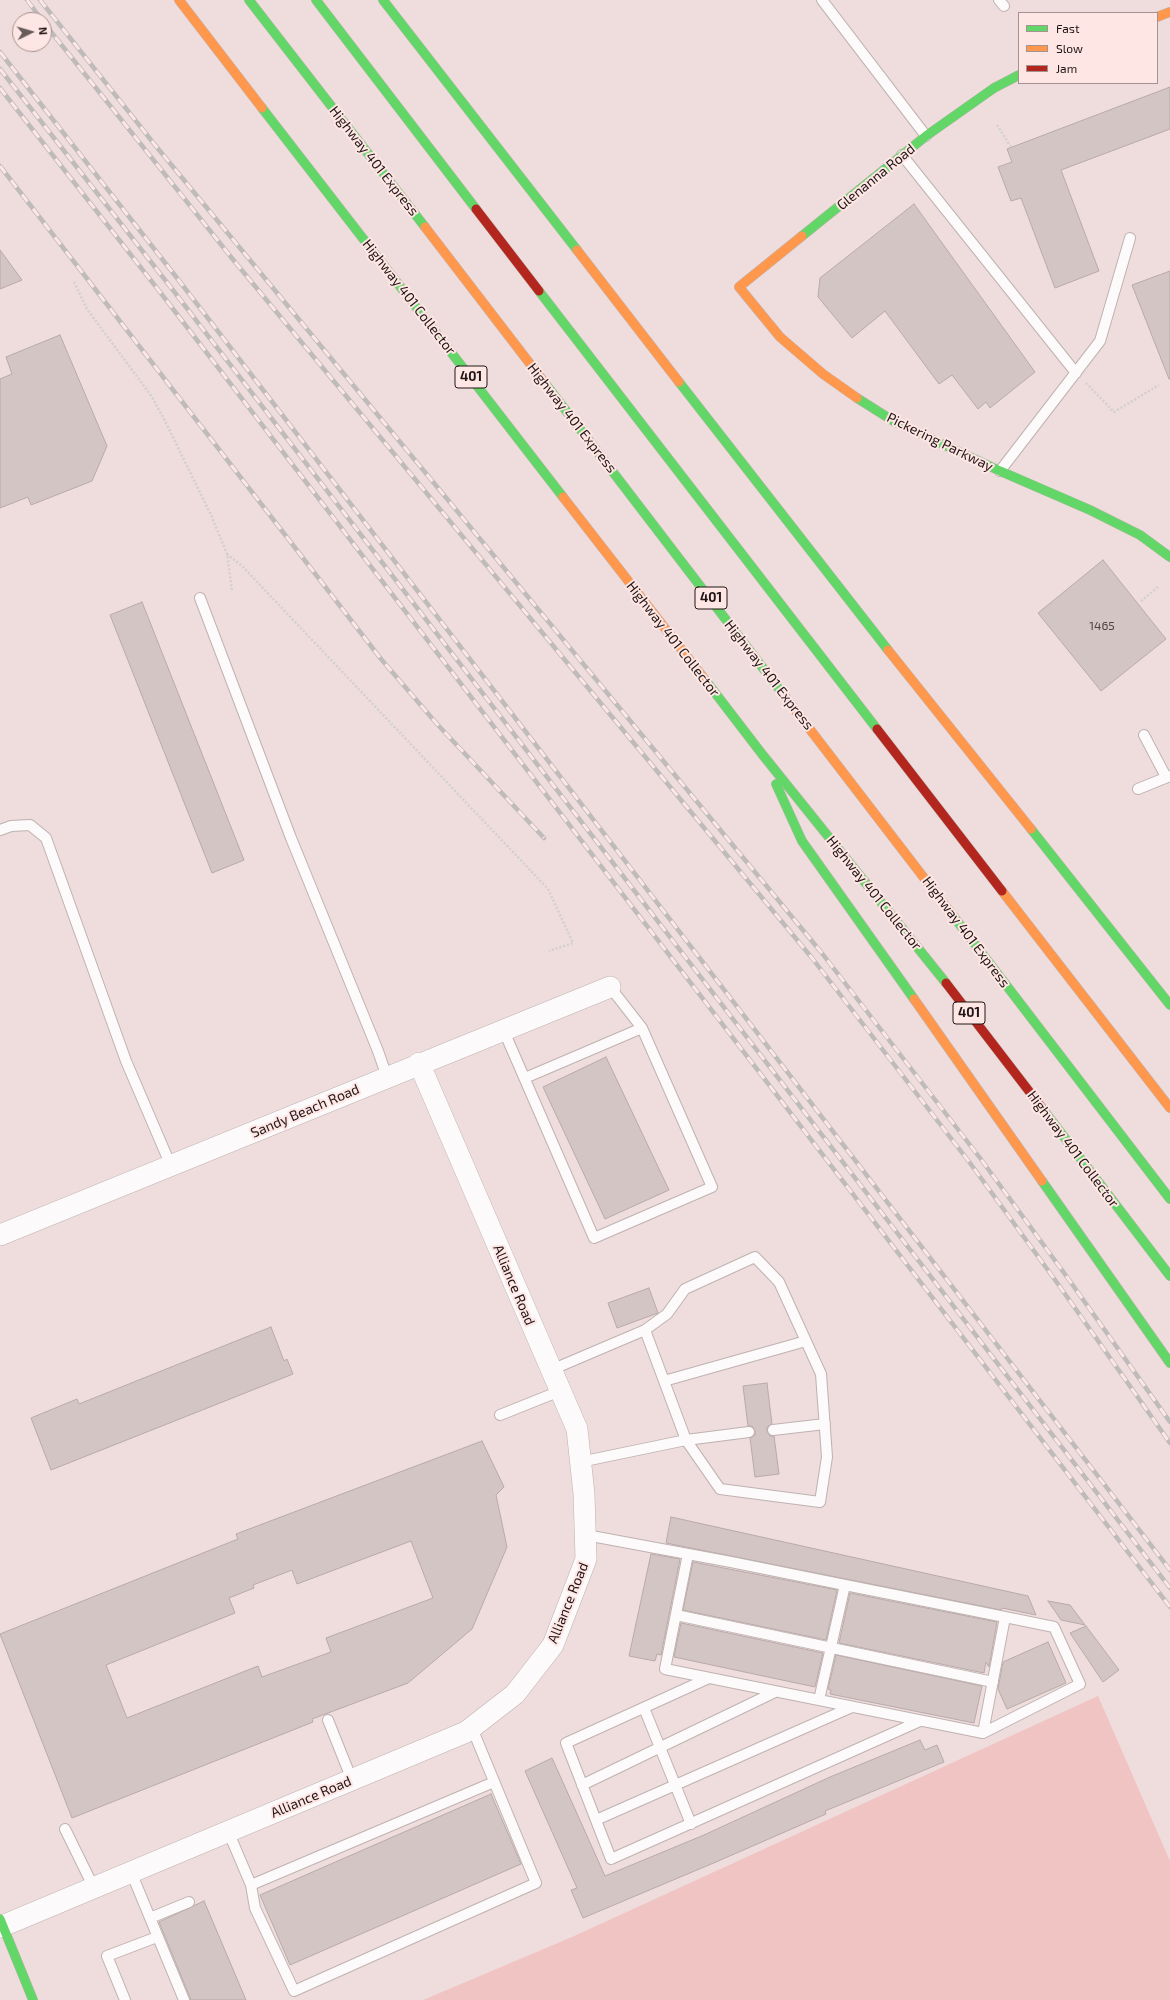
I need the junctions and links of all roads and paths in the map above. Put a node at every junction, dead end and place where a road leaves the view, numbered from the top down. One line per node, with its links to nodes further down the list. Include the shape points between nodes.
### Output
1 (179, 0): 26 (main road, Highway 401 Collector / 401)
2 (249, 0): 40 (main road, Highway 401 Express / 401, via 633,496)
3 (316, 0): 38 (main road)
4 (383, 0): 32 (main road, via 779,512)
5 (822, 0): 10 (lane)
6 (1170, 12): 7 (main road)
7 (1158, 17)
8 (1018, 76): 10 (main road, Glenanna Road, via 994,88)
9 (996, 125): 11 (path)
10 (926, 136): 12 (main road, Glenanna Road)
11 (1011, 147)
12 (902, 156): 15 (main road, Glenanna Road); 16 (lane)
13 (1130, 238): 16 (lane, via 1100,341)
14 (74, 282): 19 (path, via 87,310 152,397 211,515)
15 (739, 287): 18 (main road, Pickering Parkway, via 780,337 823,374 855,397 895,422)
16 (1076, 373): 17 (path, via 1114,412); 18 (lane)
17 (1159, 385)
18 (1000, 471): 20 (main road, Pickering Parkway, via 1133,531)
19 (227, 554): 22 (path); 30 (path, via 244,567 548,889 573,943)
20 (1170, 557)
21 (1158, 587): 24 (path)
22 (232, 590)
23 (200, 598): 36 (lane, via 290,838)
24 (1141, 601)
25 (1144, 734): 27 (lane)
26 (762, 754): 42 (main road, Highway 401 Collector / 401, via 954,992); 45 (main road, via 802,842)
27 (1168, 776): 28 (lane)
28 (1138, 789)
29 (0, 830): 39 (lane, via 11,826 30,825 46,838 126,1061)
30 (549, 951)
31 (610, 987): 33 (lane); 34 (street, Sandy Beach Road)
32 (1170, 1005)
33 (642, 1028): 37 (lane); 37 (lane, via 712,1187 594,1238)
34 (503, 1030): 35 (street, Sandy Beach Road); 37 (lane)
35 (419, 1063): 36 (street, Sandy Beach Road); 46 (street, Alliance Road)
36 (387, 1077): 39 (street, Sandy Beach Road)
37 (524, 1078)
38 (1170, 1108)
39 (171, 1166): 41 (street, Sandy Beach Road)
40 (1170, 1199)
41 (0, 1235)
42 (1170, 1276)
43 (646, 1330): 44 (lane, via 667,1314 685,1289 755,1257 779,1282); 46 (lane); 47 (lane)
44 (806, 1341): 47 (lane); 50 (lane, via 821,1374)
45 (1170, 1363)
46 (551, 1370): 48 (street, Alliance Road)
47 (664, 1381): 53 (lane)
48 (560, 1391): 49 (lane); 54 (street, Alliance Road, via 577,1429)
49 (500, 1415)
50 (825, 1424): 51 (lane); 53 (lane, via 828,1457 820,1502 720,1489)
51 (773, 1430)
52 (749, 1432): 53 (lane)
53 (686, 1440): 54 (lane)
54 (580, 1462): 55 (street, Alliance Road)
55 (586, 1534): 56 (lane); 69 (street, Alliance Road, via 586,1558 553,1645 515,1694)
56 (688, 1554): 57 (lane); 58 (lane)
57 (845, 1585): 59 (lane); 60 (lane)
58 (676, 1615): 60 (lane); 61 (lane, via 665,1669)
59 (1005, 1617): 62 (lane); 70 (lane, via 1054,1627 1080,1684)
60 (831, 1648): 62 (lane); 64 (lane)
61 (709, 1678): 63 (lane); 66 (lane)
62 (993, 1682): 70 (lane)
63 (775, 1692): 64 (lane); 71 (lane)
64 (819, 1700): 65 (lane)
65 (852, 1707): 68 (lane); 75 (lane)
66 (644, 1708): 71 (lane); 74 (lane, via 566,1743)
67 (328, 1720): 72 (lane)
68 (920, 1721): 70 (lane); 77 (lane)
69 (472, 1728): 72 (street, Alliance Road); 73 (lane)
70 (983, 1733)
71 (660, 1747): 74 (lane); 75 (lane)
72 (352, 1780): 79 (street, Alliance Road)
73 (494, 1782): 81 (lane); 81 (lane, via 536,1883 294,1991 255,1908)
74 (582, 1785): 76 (lane)
75 (675, 1785): 76 (lane); 77 (lane)
76 (596, 1820): 77 (lane, via 611,1859)
77 (691, 1824)
78 (65, 1830): 82 (lane)
79 (228, 1831): 80 (street, Alliance Road); 81 (lane)
80 (131, 1872): 82 (street, Alliance Road); 84 (lane)
81 (251, 1885)
82 (94, 1888): 85 (street, Alliance Road)
83 (189, 1902): 84 (lane)
84 (150, 1918): 86 (lane)
85 (1, 1924): 87 (main road)
86 (157, 1937): 88 (lane, via 107,1956); 89 (lane)
87 (33, 2000)
88 (125, 2000)
89 (184, 2000)

